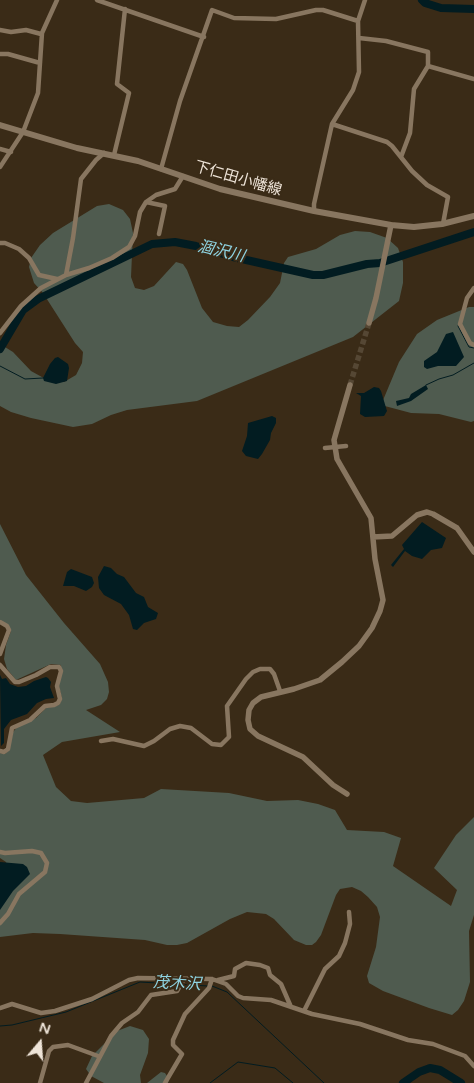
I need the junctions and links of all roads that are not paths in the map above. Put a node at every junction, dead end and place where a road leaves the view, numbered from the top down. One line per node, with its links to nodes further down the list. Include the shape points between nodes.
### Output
1 (57, 0): 7 (street)
2 (97, 0): 4 (street)
3 (365, 0): 5 (street)
4 (125, 9): 8 (street); 20 (street, via 116,84 129,93)
5 (358, 21): 8 (street, via 323,10 276,19 234,18 212,10); 9 (street)
6 (0, 30): 7 (street, via 26,30)
7 (41, 34): 11 (street)
8 (204, 37): 23 (street, via 178,108)
9 (359, 38): 12 (street, via 428,52); 14 (street, via 359,72 353,90)
10 (0, 54): 11 (street)
11 (40, 63): 16 (street, via 38,93)
12 (428, 66): 13 (street); 21 (street, via 414,88 410,133)
13 (474, 79)
14 (332, 124): 21 (street, via 386,142); 26 (street)
15 (0, 125): 16 (main road, 下仁田小幡線)
16 (23, 132): 18 (street); 19 (main road, 下仁田小幡線)
17 (0, 149): 18 (street)
18 (11, 152): 22 (street)
19 (105, 153): 20 (main road, 下仁田小幡線); 32 (street, via 81,179)
20 (114, 154): 23 (main road, 下仁田小幡線)
21 (401, 157): 28 (street, via 427,185 448,197)
22 (0, 167)
23 (161, 168): 24 (main road, 下仁田小幡線)
24 (183, 176): 25 (street, via 174,189); 26 (main road, 下仁田小幡線)
25 (146, 202): 30 (street, via 165,206); 32 (street, via 129,247 89,268)
26 (314, 212): 29 (main road, 下仁田小幡線)
27 (474, 216): 28 (main road, 下仁田小幡線)
28 (442, 224): 29 (main road, 下仁田小幡線)
29 (391, 225): 35 (street)
30 (159, 234)
31 (0, 243): 33 (street, via 19,249 40,275)
32 (66, 274): 33 (street)
33 (57, 280): 36 (street, via 27,299)
34 (474, 288): 37 (street, via 467,298 460,324)
35 (369, 322)
36 (0, 333)
37 (474, 345)
38 (350, 385): 41 (street, via 334,440 337,459 371,518)
39 (346, 446): 40 (street)
40 (325, 448)
41 (373, 538): 42 (street, via 392,536 416,515 427,512 457,528); 47 (street, via 383,600 372,628 359,646 320,680)
42 (474, 552)
43 (0, 622): 44 (street, via 9,630)
44 (2, 643): 45 (street)
45 (0, 654)
46 (0, 665): 49 (street, via 15,682 50,667 59,667 61,671 57,686 58,703 45,706 30,720 12,728 8,750)
47 (280, 692): 48 (street, via 270,669 253,672 227,706 229,737 221,745 212,744 191,728 180,726 144,746 113,739); 50 (street, via 254,702 249,710 250,729 265,740 303,757)
48 (101, 741)
49 (0, 751)
50 (347, 794)
51 (0, 852): 53 (street, via 32,851 40,853 47,863 45,872 26,886)
52 (349, 912): 58 (street, via 346,943 339,956 324,968)
53 (0, 923)
54 (184, 979): 55 (street); 57 (street, via 129,980 92,999 55,1011 41,1013 12,1004); 59 (street, via 177,991 151,995 138,1012 111,1036)
55 (214, 980): 56 (street, via 226,984 238,996 271,1000); 56 (street, via 234,976 235,968 246,963 260,964 268,968 270,975 281,984); 63 (street, via 185,1014 173,1040 173,1045 182,1054)
56 (291, 1007): 58 (street)
57 (0, 1008)
58 (304, 1011): 60 (street, via 433,1044 465,1056)
59 (98, 1056): 61 (street, via 68,1045 53,1047); 62 (street)
60 (474, 1066)
61 (40, 1083)
62 (86, 1083)
63 (165, 1083)

